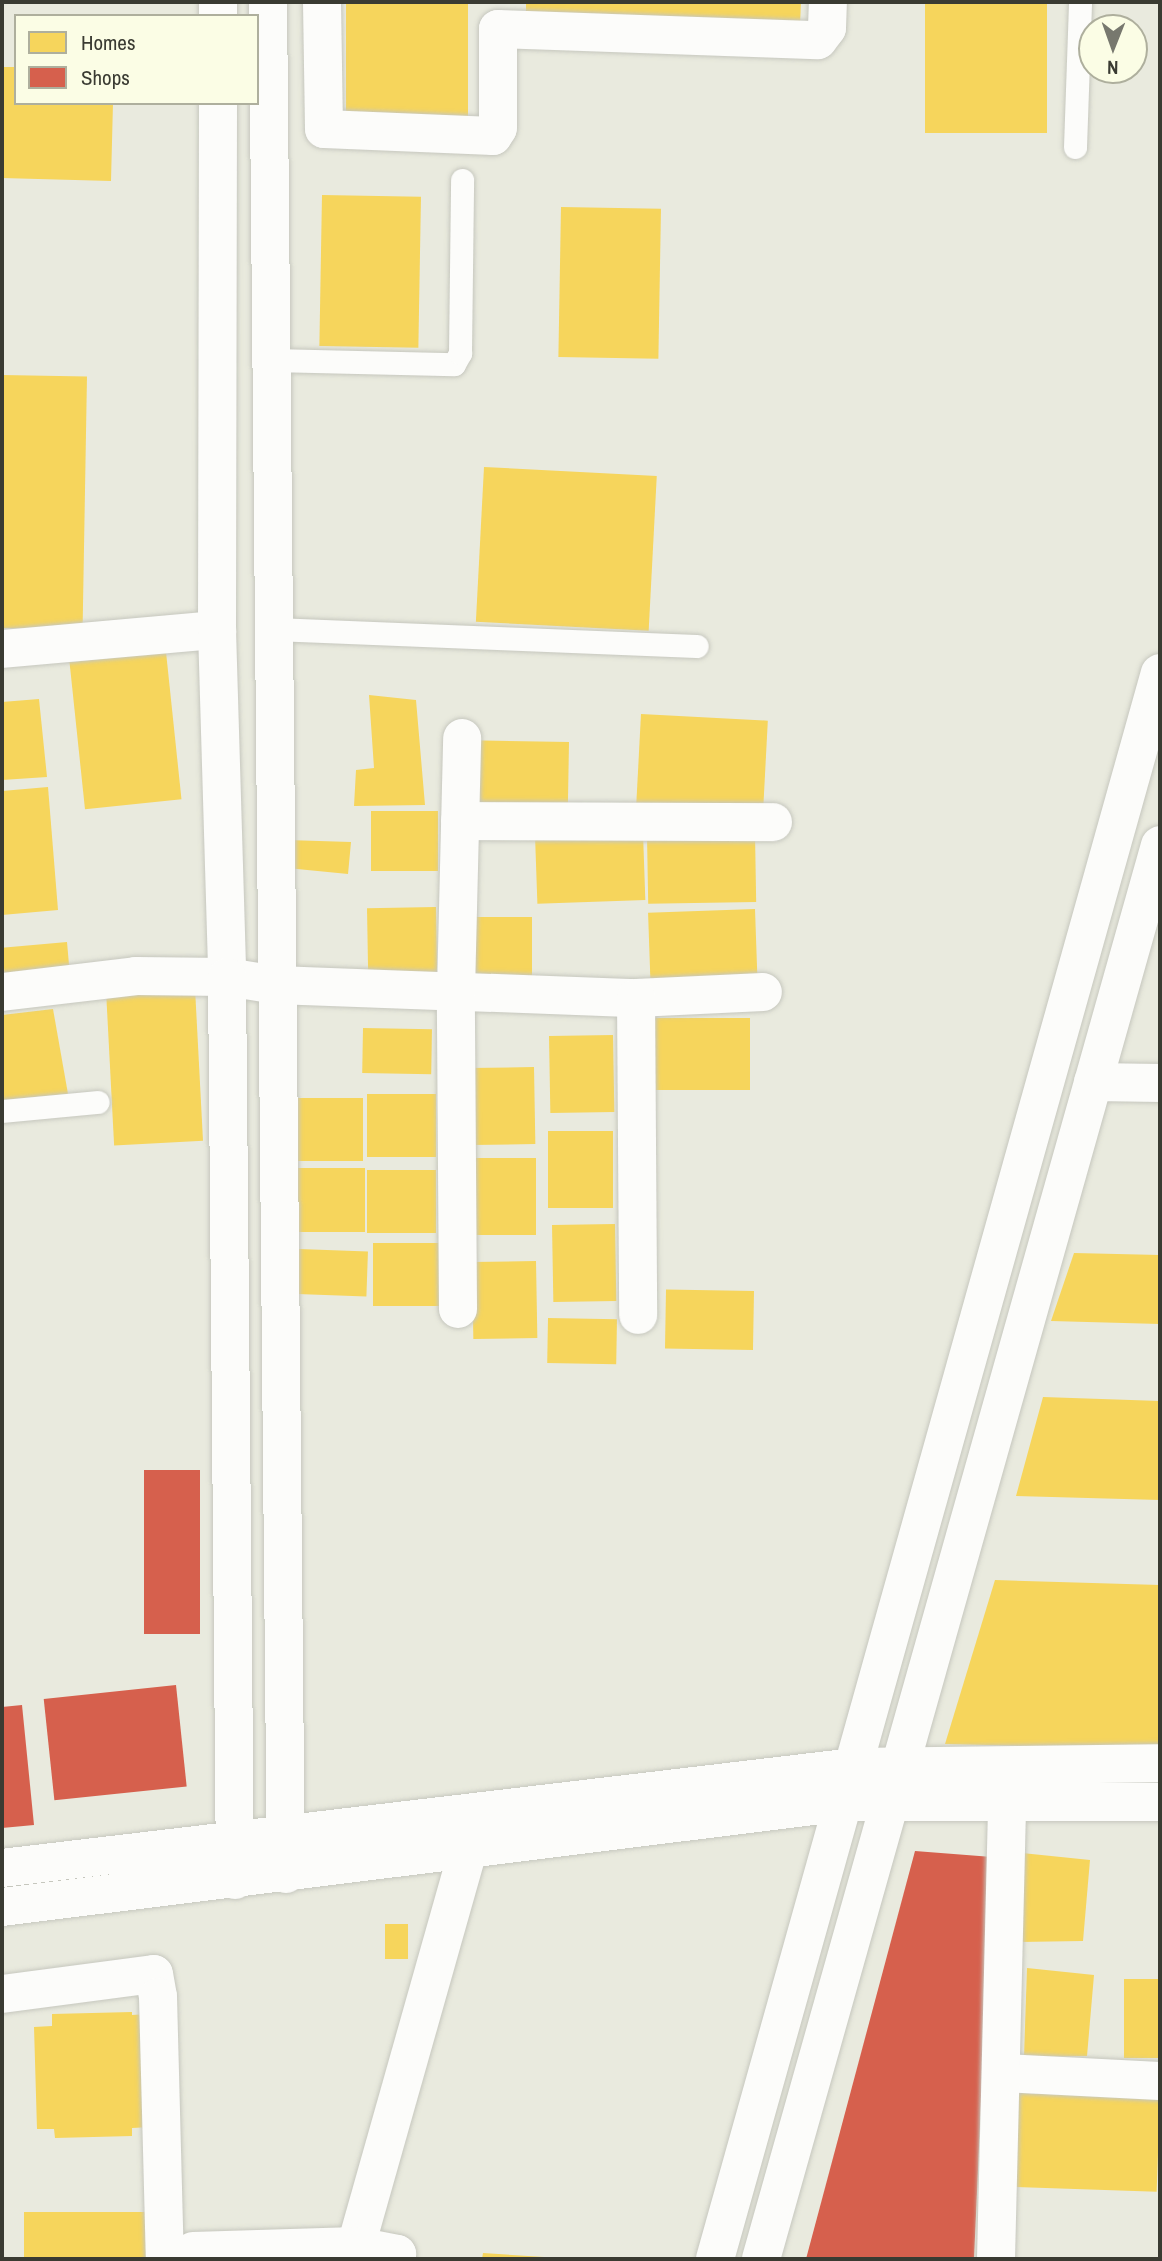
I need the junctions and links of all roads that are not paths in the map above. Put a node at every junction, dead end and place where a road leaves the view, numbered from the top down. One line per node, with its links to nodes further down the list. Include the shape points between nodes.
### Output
1 (268, 2): 9 (street)
2 (323, 2): 5 (street, via 321,122 332,131 493,136 498,128)
3 (828, 2): 5 (street, via 827,28 818,40)
4 (1080, 2): 7 (lane)
5 (498, 16)
6 (218, 105): 11 (street)
7 (1075, 147)
8 (462, 180): 9 (lane, via 460,353 454,364)
9 (271, 360): 10 (street)
10 (273, 629): 12 (lane); 20 (street)
11 (217, 630): 13 (street); 19 (street)
12 (697, 646)
13 (2, 649)
14 (1160, 673): 33 (street)
15 (462, 738): 16 (street)
16 (460, 821): 17 (street); 21 (street)
17 (773, 822)
18 (1160, 845): 25 (street)
19 (227, 976): 20 (street); 22 (street, via 136,976); 37 (street)
20 (276, 985): 21 (street); 36 (street)
21 (456, 991): 24 (street); 29 (street)
22 (2, 992)
23 (762, 992): 24 (street)
24 (636, 998): 30 (street)
25 (1093, 1082): 26 (street); 32 (street)
26 (1160, 1083)
27 (98, 1102): 28 (lane)
28 (2, 1111)
29 (458, 1309)
30 (638, 1315)
31 (1160, 1763): 32 (street)
32 (894, 1782): 33 (street); 34 (street); 50 (street)
33 (849, 1784): 36 (street); 38 (street); 49 (street)
34 (1007, 1800): 35 (street); 44 (street)
35 (1160, 1802)
36 (285, 1832): 37 (street); 40 (street)
37 (235, 1838): 39 (street); 41 (street)
38 (468, 1850): 40 (street); 46 (street)
39 (2, 1868)
40 (286, 1874): 41 (street)
41 (235, 1880): 42 (street)
42 (2, 1907)
43 (2, 1994): 47 (street, via 153,1974)
44 (1003, 2073): 45 (street); 51 (street)
45 (1160, 2081)
46 (356, 2246): 47 (street); 48 (street, via 397,2255)
47 (179, 2255)
48 (397, 2259)
49 (715, 2259)
50 (761, 2259)
51 (996, 2259)

